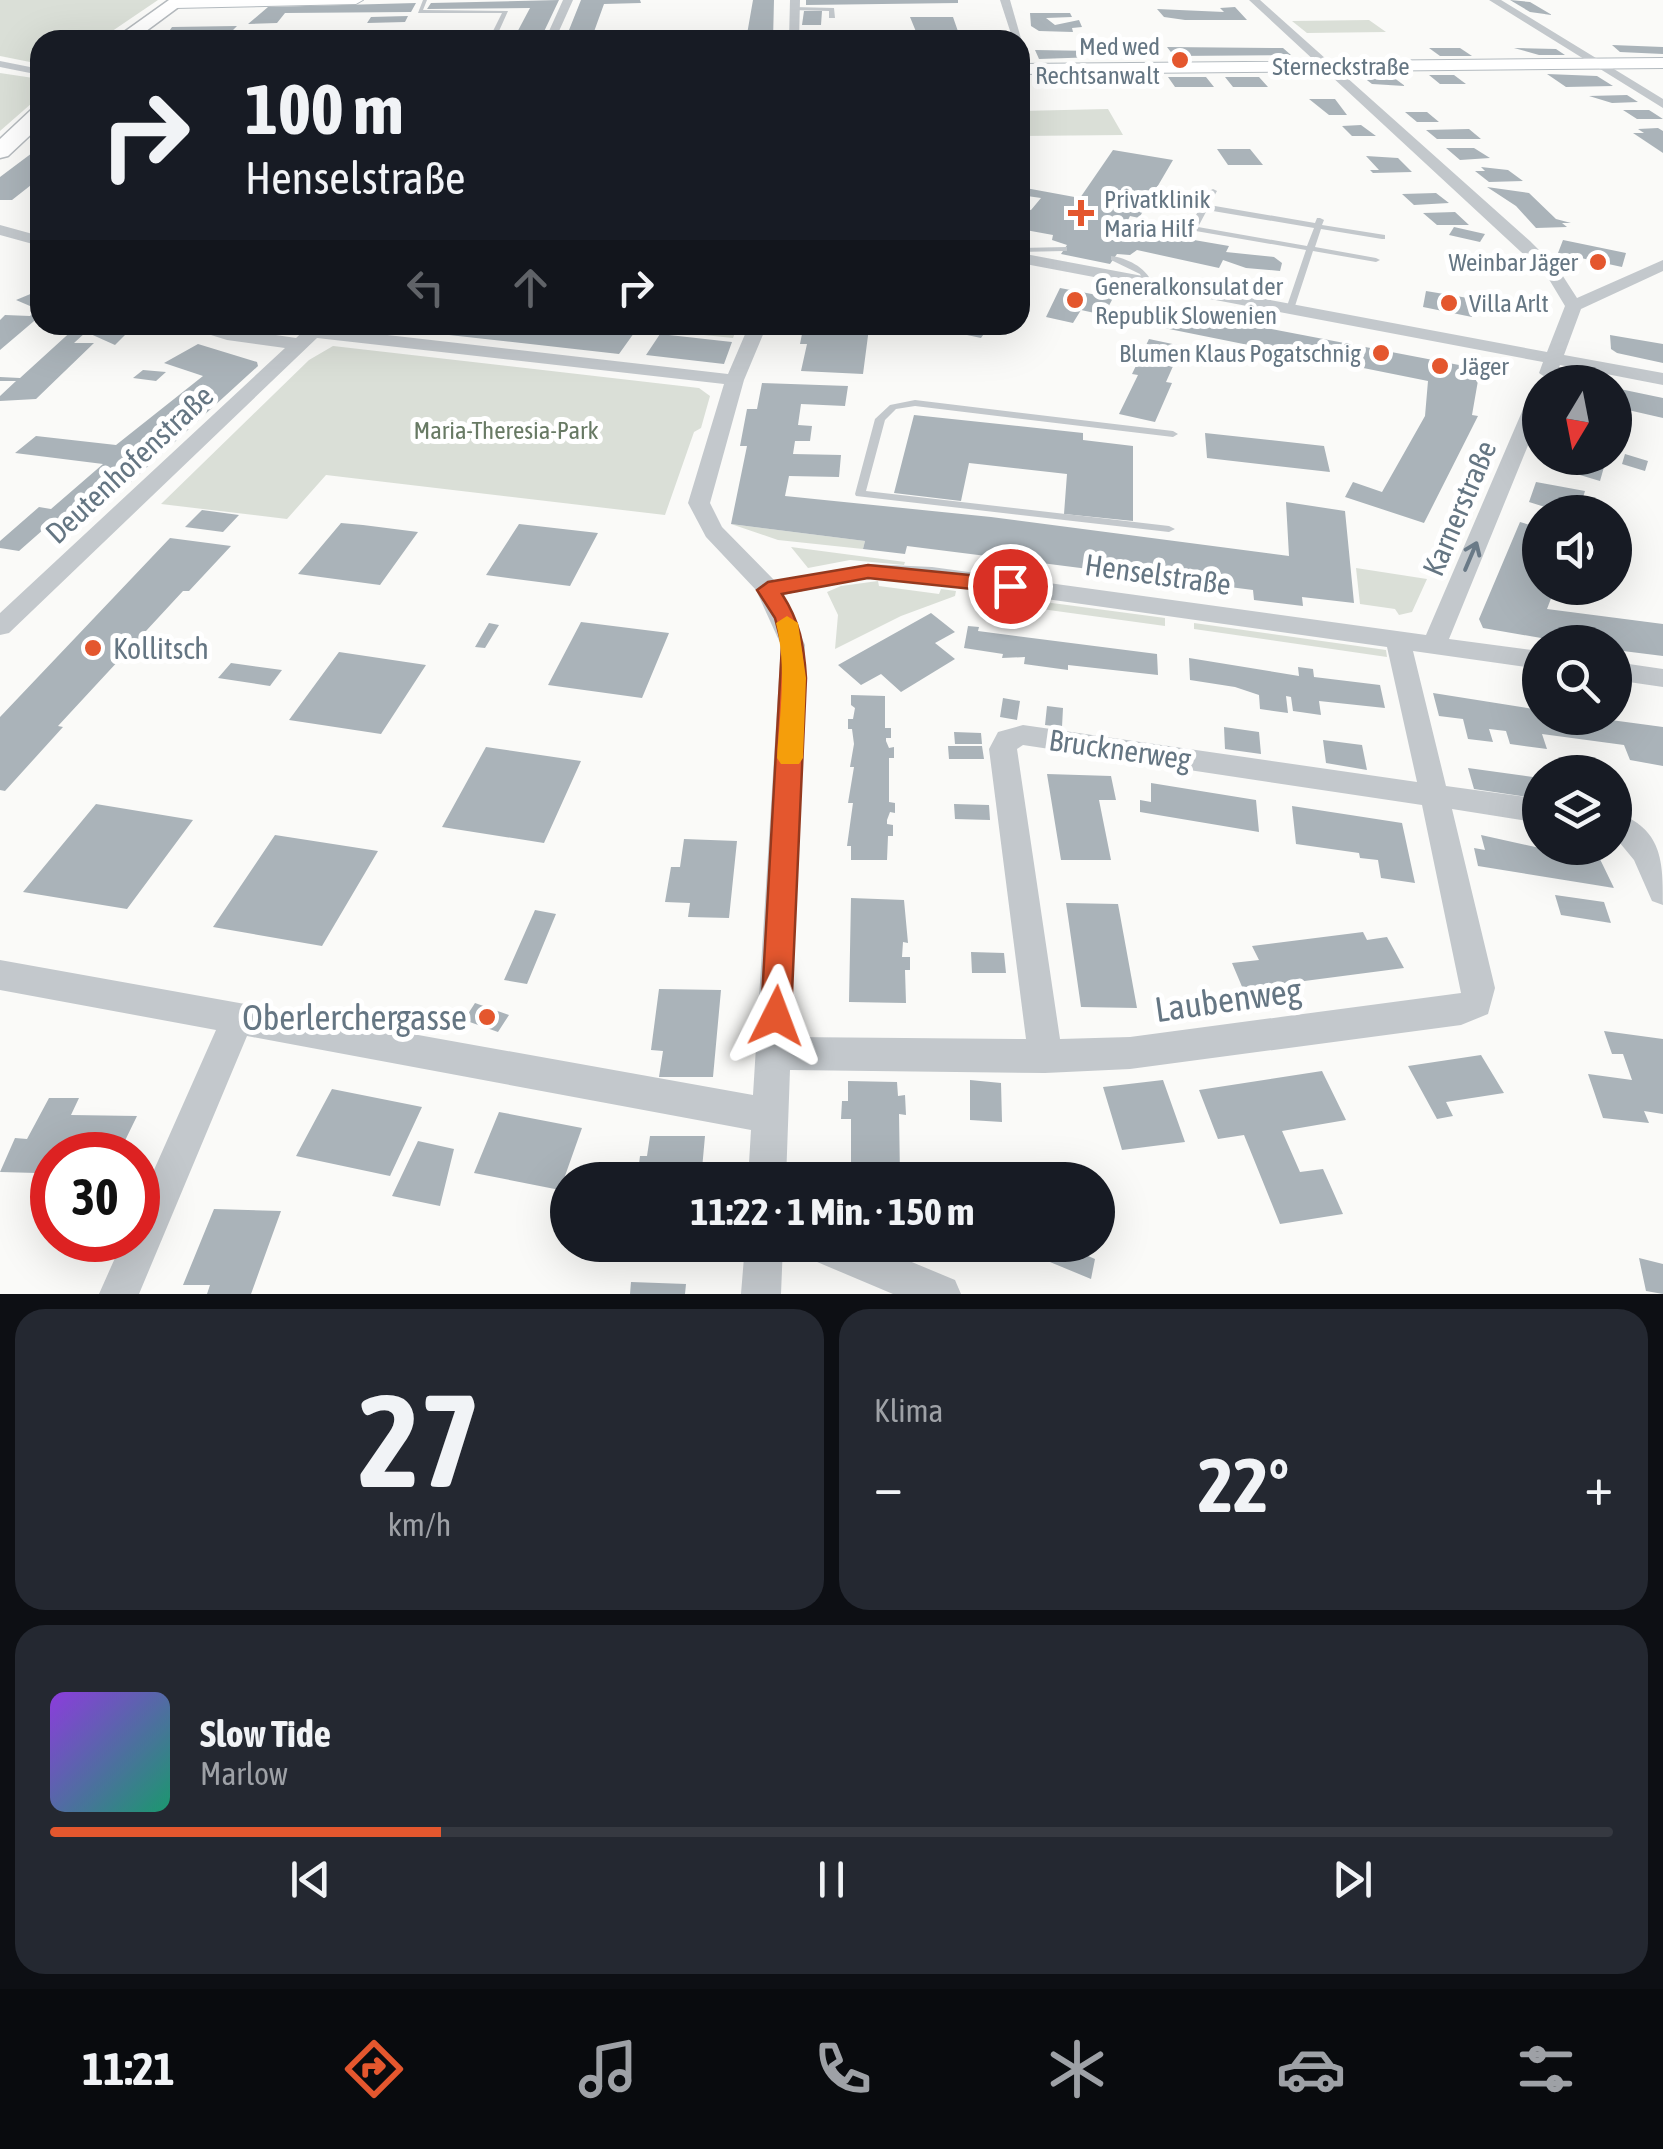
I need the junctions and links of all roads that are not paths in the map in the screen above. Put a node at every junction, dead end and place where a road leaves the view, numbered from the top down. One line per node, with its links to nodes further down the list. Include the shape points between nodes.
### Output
1 (219, 0): 8 (street)
2 (356, 0): 8 (street)
3 (425, 0): 12 (lane, via 420,12 505,11)
4 (568, 0): 13 (street)
5 (1005, 0): 15 (street)
6 (1254, 0): 19 (street)
7 (1494, 0): 18 (street)
8 (182, 2): 11 (main road)
9 (794, 4): 10 (lane, via 832,9); 14 (street)
10 (832, 18)
11 (138, 30)
12 (496, 30)
13 (554, 30)
14 (794, 30)
15 (1015, 30)
16 (1663, 63): 18 (street, Sterneckstraße)
17 (0, 64): 21 (street)
18 (1597, 64): 19 (street, Sterneckstraße); 22 (street)
19 (1327, 66): 20 (street, Sterneckstraße); 39 (street, via 1524,244)
20 (1030, 68)
21 (30, 70)
22 (1663, 104)
23 (30, 123): 24 (main road)
24 (0, 151)
25 (1213, 192): 26 (lane)
26 (1205, 207): 27 (lane); 32 (lane, via 1193,228)
27 (1319, 222): 29 (lane); 32 (lane)
28 (0, 230): 30 (street)
29 (1382, 236)
30 (30, 238)
31 (1064, 249): 33 (lane)
32 (1310, 249): 36 (lane); 40 (lane)
33 (1030, 253)
34 (1030, 256): 38 (street)
35 (1114, 258): 38 (lane, via 1144,272)
36 (1376, 260)
37 (1663, 265): 39 (street)
38 (1148, 282): 40 (street)
39 (1574, 306): 44 (street)
40 (1290, 310): 44 (street)
41 (310, 335): 52 (street, Deutenhofenstraße)
42 (320, 335): 47 (street)
43 (754, 335): 47 (street)
44 (1555, 358): 45 (street); 46 (street)
45 (1552, 365)
46 (1663, 379)
47 (736, 380): 51 (street, via 699,503 703,521)
48 (1174, 434): 50 (lane, via 916,403 894,406 880,419 860,494)
49 (1522, 437): 54 (street, Karnerstraße, one-way to 49)
50 (1169, 530)
51 (768, 590): 53 (street, Henselstraße, via 868,572 932,575); 64 (street, via 786,618 794,678)
52 (0, 627)
53 (1398, 640): 54 (street, Henselstraße); 58 (street, Laubenweg)
54 (1434, 646): 55 (street, Henselstraße)
55 (1522, 658)
56 (1632, 673): 57 (street)
57 (1663, 678)
58 (1432, 794): 59 (street); 65 (street, Laubenweg, via 1480,988 1476,1003 1130,1053); 65 (street, Brucknerweg, via 1022,735 1008,739 1003,749)
59 (1522, 808)
60 (1632, 835): 61 (street)
61 (1663, 890)
62 (0, 975): 63 (street)
63 (238, 1018): 66 (street); 70 (street)
64 (774, 1053): 65 (street, Laubenweg); 66 (street)
65 (1044, 1056)
66 (770, 1116): 67 (street)
67 (768, 1162)
68 (763, 1262): 71 (street)
69 (865, 1262): 72 (street)
70 (119, 1294)
71 (761, 1294)
72 (941, 1294)

